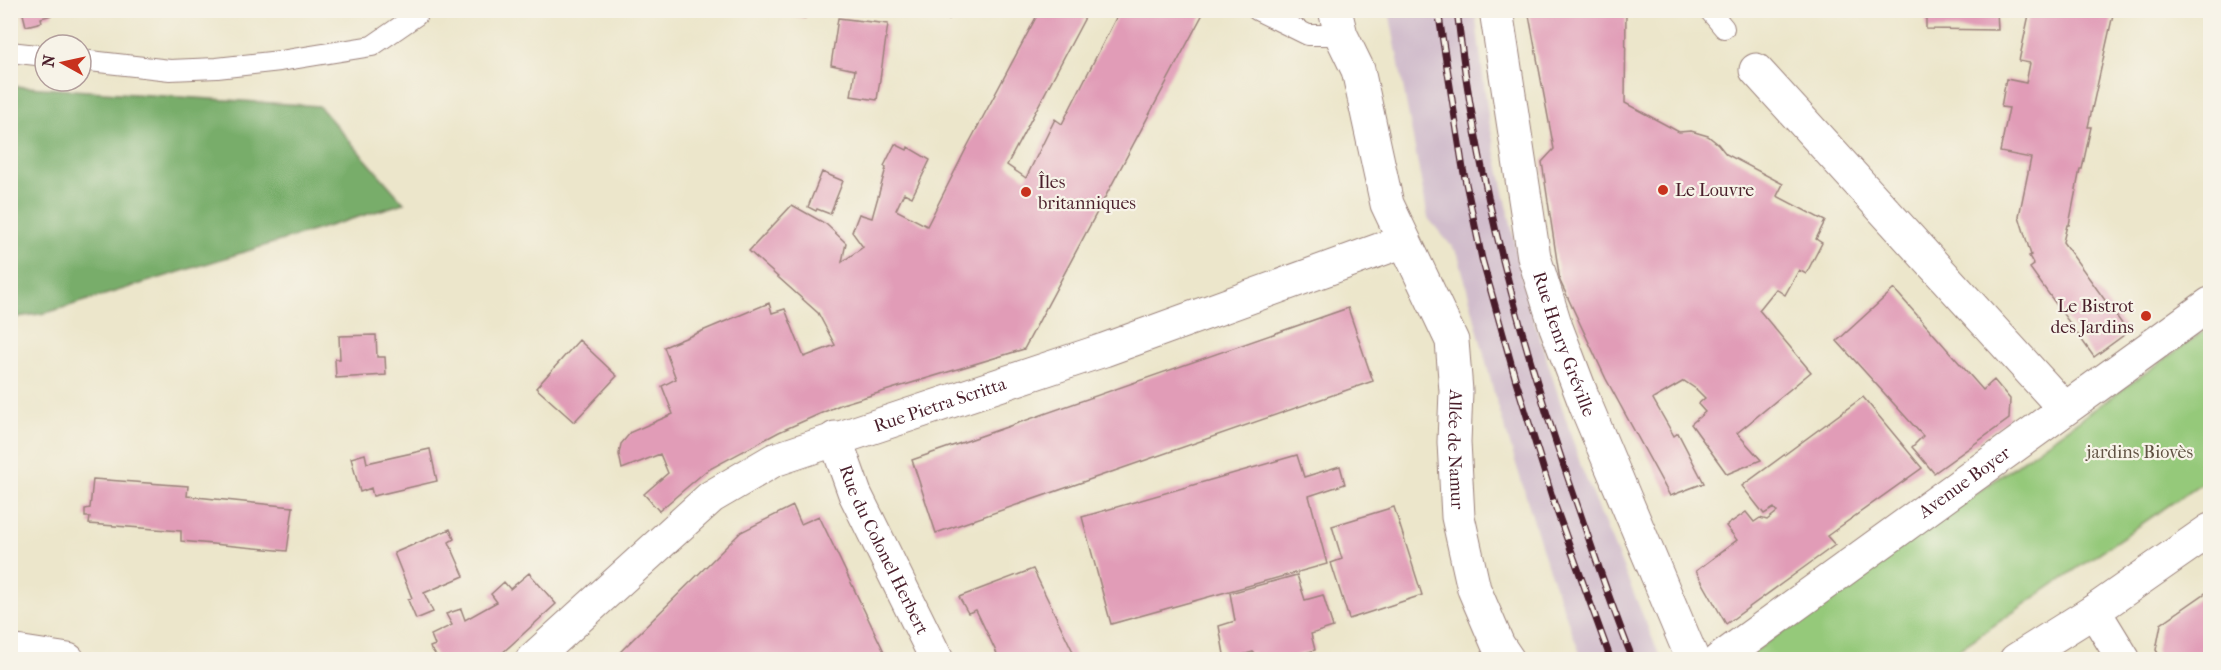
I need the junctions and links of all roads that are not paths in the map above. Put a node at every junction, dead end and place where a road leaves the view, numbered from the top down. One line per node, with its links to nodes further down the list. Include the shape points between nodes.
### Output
1 (1257, 10): 5 (lane, via 1308,35)
2 (1496, 10): 22 (street, Rue Henry Gréville, via 1540,277 1586,406)
3 (1709, 10): 6 (lane)
4 (417, 15): 9 (lane, via 372,46 280,61 170,70)
5 (1338, 22): 11 (street, Allée de Namur, via 1358,70 1387,204)
6 (1724, 28)
7 (10, 52): 8 (lane)
8 (33, 55)
9 (93, 61)
10 (1756, 70): 13 (street)
11 (1404, 241): 14 (street, Rue Pietra Scritta, via 1104,350); 21 (street, Allée de Namur, via 1452,341 1458,517 1474,589)
12 (2211, 304): 13 (street, Avenue Boyer)
13 (2064, 408): 23 (street, Avenue Boyer)
14 (835, 438): 19 (street, Rue Pietra Scritta, via 774,460 711,497); 20 (street, Rue du Colonel Herbert, via 855,494)
15 (2211, 530): 16 (street)
16 (2094, 611): 24 (street); 25 (street)
17 (10, 651): 18 (street)
18 (68, 660)
19 (532, 660)
20 (937, 660)
21 (1508, 660)
22 (1693, 660)
23 (1719, 660)
24 (2016, 660)
25 (2124, 660)

